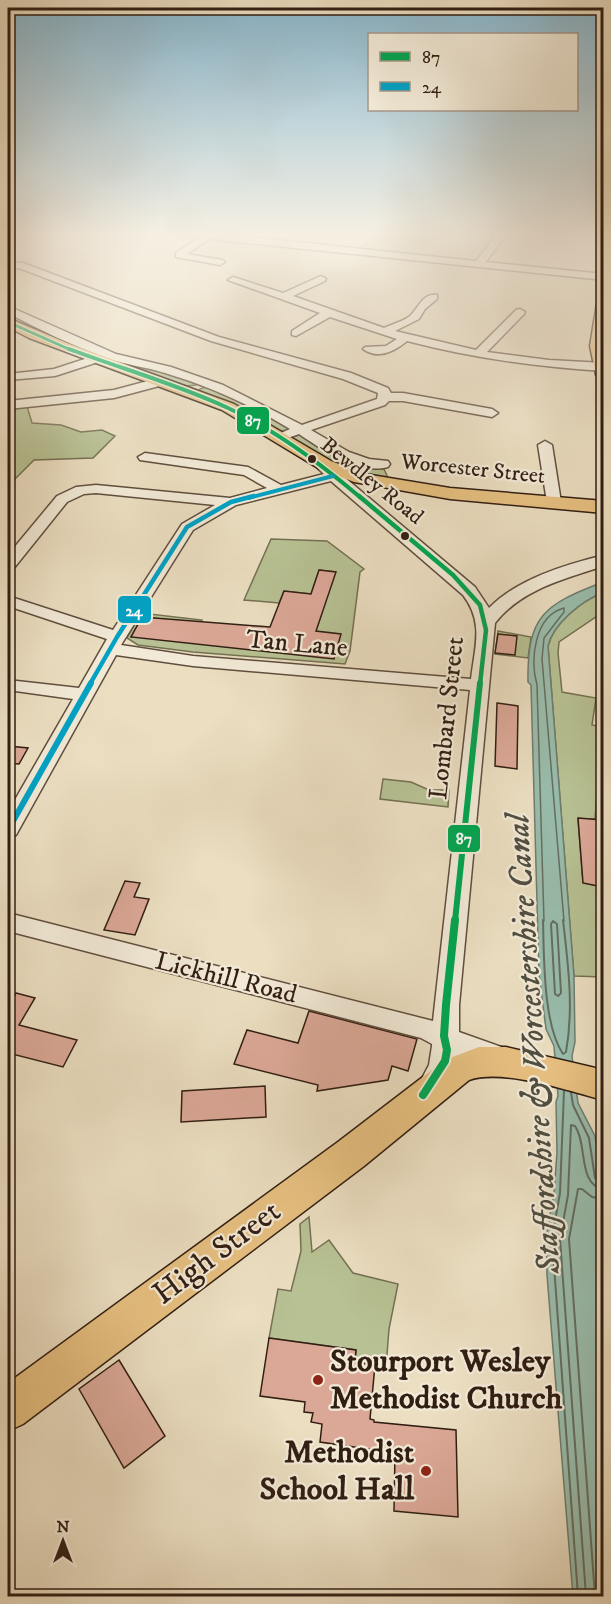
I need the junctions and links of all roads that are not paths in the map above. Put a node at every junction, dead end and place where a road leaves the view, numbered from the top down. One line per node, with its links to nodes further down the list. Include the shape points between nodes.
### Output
1 (136, 309): 20 (street, via 215,339 347,376 377,387)
2 (318, 309): 6 (street)
3 (420, 309): 8 (street, via 415,317)
4 (603, 309): 11 (main road)
5 (519, 312): 13 (street)
6 (329, 313): 8 (street); 9 (street)
7 (9, 314): 14 (main road, Bewdley Road, via 53,345); 18 (street, Bewdley Road, via 115,357)
8 (385, 332): 10 (street)
9 (296, 333)
10 (405, 338): 12 (street, via 388,350); 13 (street)
11 (600, 342): 15 (main road)
12 (369, 349)
13 (479, 353): 15 (street)
14 (94, 360): 16 (street, via 55,372); 17 (main road, Bewdley Road)
15 (603, 370)
16 (8, 377)
17 (159, 382): 19 (main road, Bewdley Road); 21 (street, via 114,394)
18 (206, 383): 19 (street); 23 (street, Bewdley Road, via 254,403)
19 (188, 391): 24 (main road, Bewdley Road, via 230,408)
20 (385, 397): 22 (street); 23 (street, via 381,402)
21 (8, 405)
22 (492, 413)
23 (302, 430): 24 (street); 27 (street, Bewdley Road, via 351,458)
24 (279, 437): 28 (main road, Bewdley Road)
25 (545, 445): 34 (street)
26 (156, 455): 30 (street, via 248,471)
27 (383, 464)
28 (326, 469): 29 (main road, Worcester Street); 30 (street); 33 (street, Bewdley Road)
29 (388, 484): 33 (street); 34 (main road, Worcester Street)
30 (280, 490): 32 (street)
31 (169, 496): 32 (street); 37 (street, via 190,508 192,519); 39 (street, via 96,489 69,494)
32 (231, 502): 37 (street)
33 (365, 502): 41 (street, Bewdley Road, via 469,591)
34 (554, 502): 35 (main road, Worcester Street); 36 (main road, Worcester Street)
35 (603, 503)
36 (603, 507)
37 (187, 527): 42 (street)
38 (603, 560): 41 (street, via 515,595)
39 (8, 565)
40 (8, 601): 42 (street, Tan Lane)
41 (486, 622): 44 (street, Lombard Street)
42 (114, 643): 44 (street, Tan Lane, via 193,661); 45 (street)
43 (8, 685): 45 (street)
44 (479, 685): 48 (street, Lombard Street)
45 (85, 695): 46 (street)
46 (8, 830)
47 (8, 922): 48 (street, Lickhill Road)
48 (444, 1036): 49 (street); 51 (street, High Street, via 445,1061)
49 (532, 1067): 50 (main road, High Street); 51 (main road, High Street, via 492,1061 468,1065)
50 (601, 1085)
51 (423, 1095): 52 (main road, High Street, via 351,1154)
52 (8, 1409)

